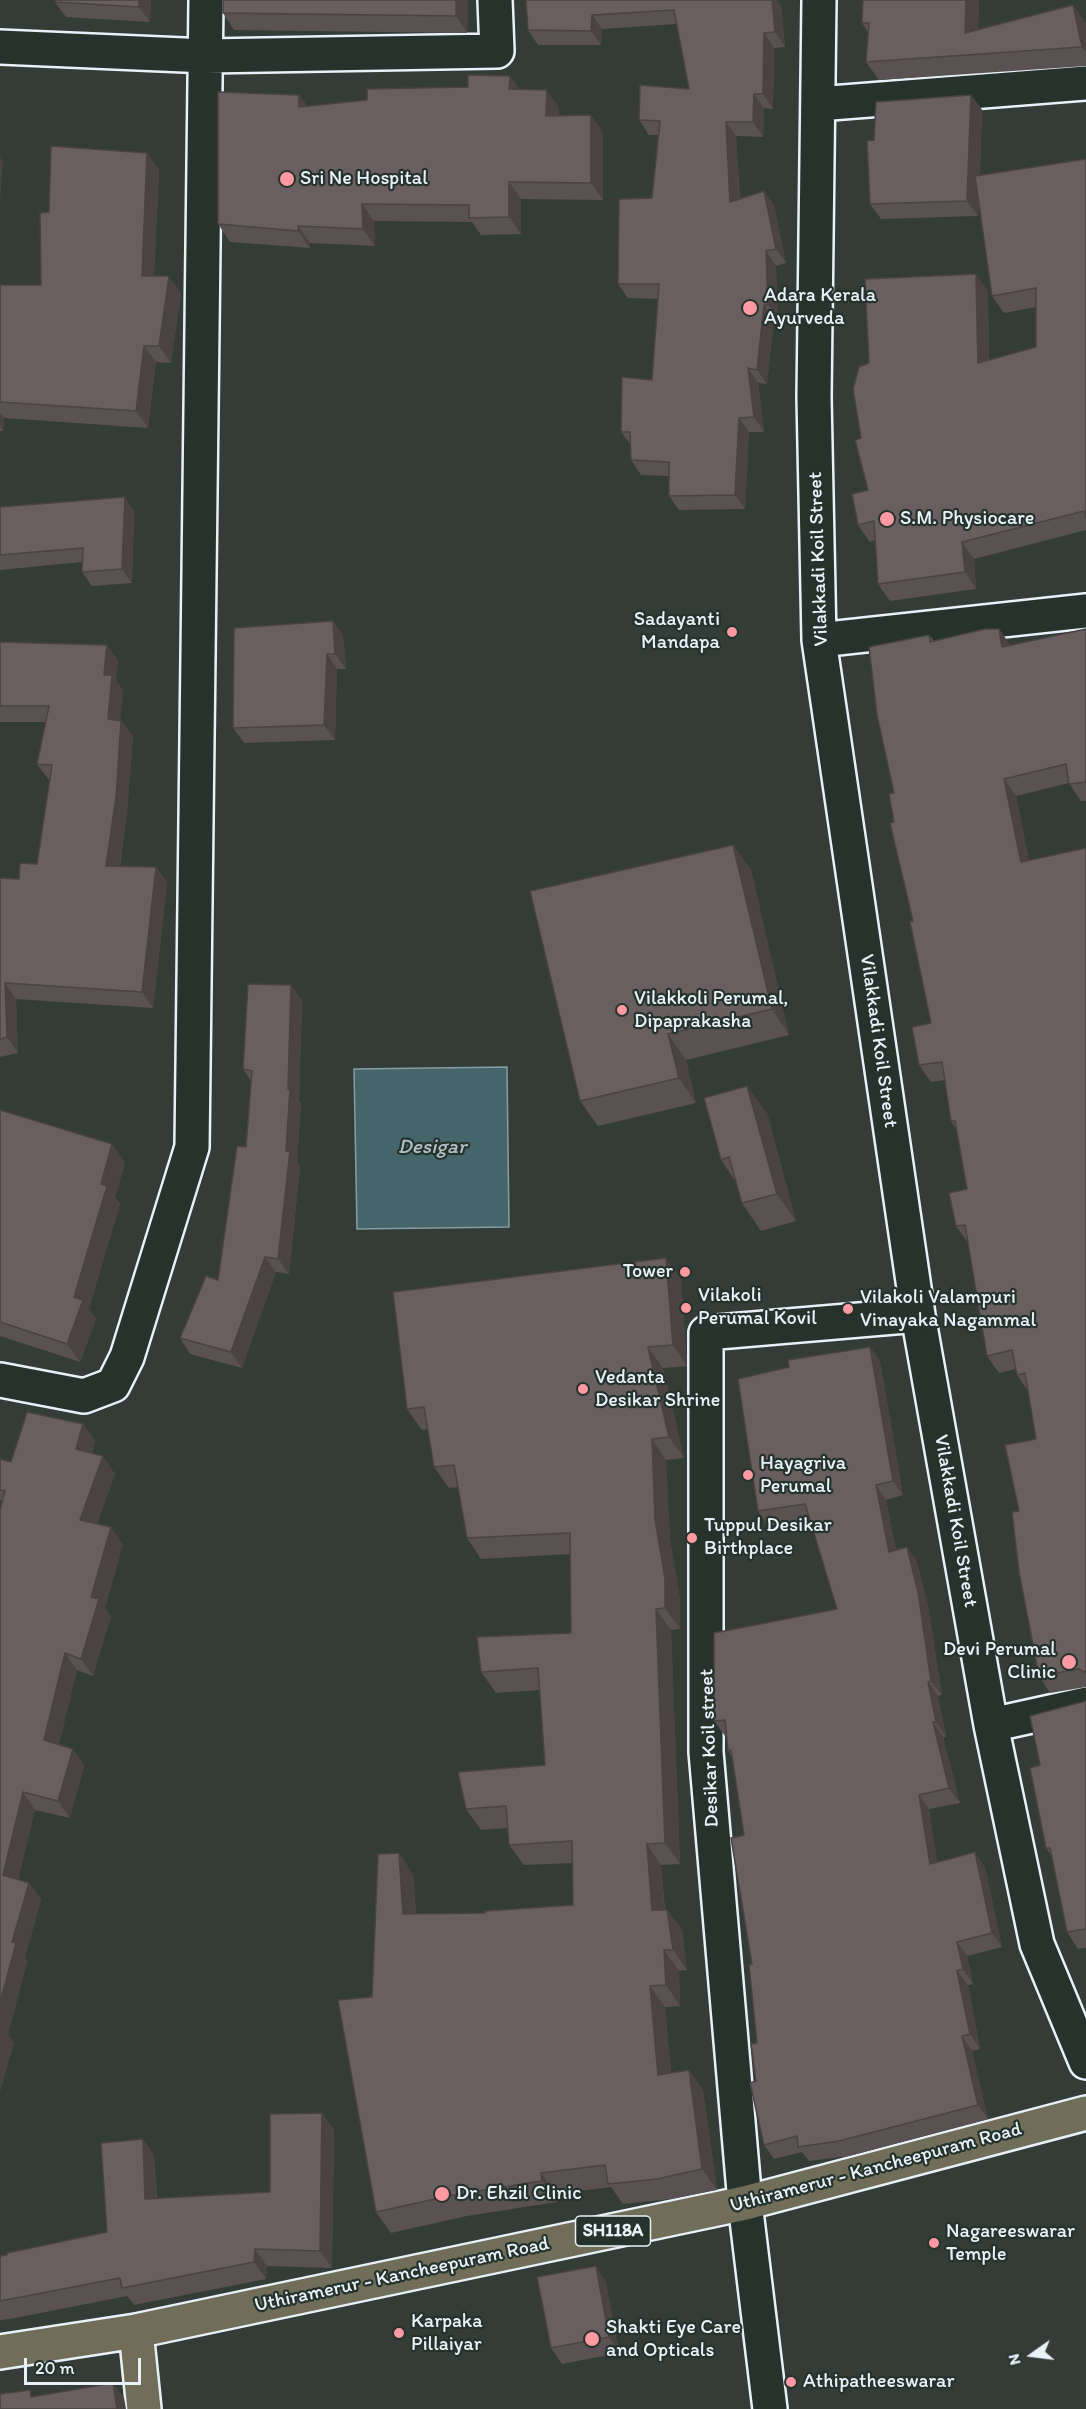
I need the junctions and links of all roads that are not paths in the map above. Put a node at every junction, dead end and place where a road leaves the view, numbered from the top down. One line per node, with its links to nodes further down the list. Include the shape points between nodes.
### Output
1 (206, 0): 5 (street)
2 (495, 0): 5 (street, via 497,51)
3 (819, 0): 7 (street, Vilakkadi Koil Street)
4 (0, 47): 5 (street)
5 (207, 56): 11 (street, via 192,1147 127,1357 113,1385 84,1396)
6 (1086, 83): 7 (street)
7 (818, 104): 9 (street, Vilakkadi Koil Street, via 814,397)
8 (1086, 611): 9 (street)
9 (819, 640): 10 (street, Vilakkadi Koil Street)
10 (918, 1315): 13 (street, Vilakkadi Koil Street); 16 (street, Desikar Koil street, via 706,1333 706,1752)
11 (0, 1380)
12 (1086, 1704): 13 (street)
13 (991, 1725): 14 (street, Vilakkadi Koil Street, via 1037,1944)
14 (1086, 2062)
15 (1086, 2113): 16 (main road, Uthiramerur - Kancheepuram Road / SH118A)
16 (745, 2203): 17 (main road, Uthiramerur - Kancheepuram Road / SH118A); 20 (street, Desikar Koil street)
17 (136, 2331): 18 (main road, Uthiramerur - Kancheepuram Road); 19 (main road)
18 (0, 2352)
19 (144, 2409)
20 (770, 2409)

